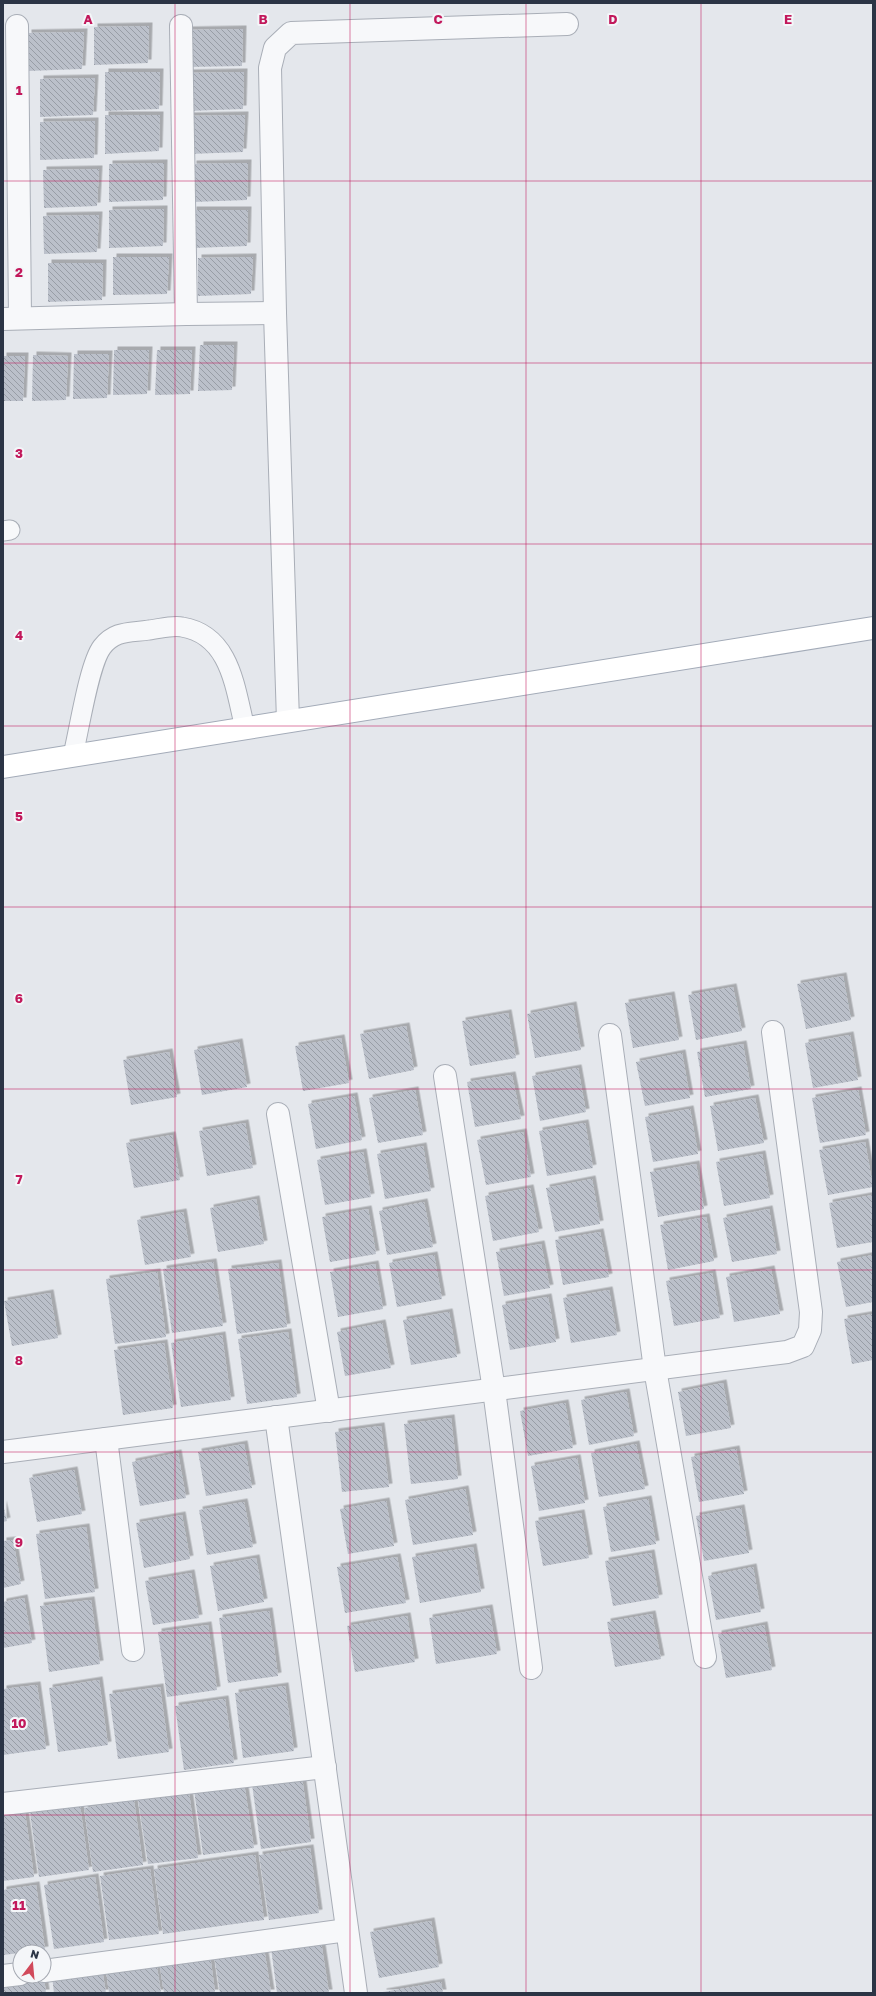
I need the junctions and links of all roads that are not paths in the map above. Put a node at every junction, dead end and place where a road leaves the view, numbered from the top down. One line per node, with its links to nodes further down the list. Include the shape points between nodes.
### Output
1 (567, 24): 6 (street, via 291,33 275,48 270,68)
2 (16, 26): 4 (street)
3 (181, 26): 7 (street)
4 (10, 66): 5 (street)
5 (11, 163): 8 (street)
6 (275, 313): 7 (street); 10 (street)
7 (186, 314): 8 (street)
8 (12, 319)
9 (873, 628): 10 (main road)
10 (288, 721): 11 (main road)
11 (245, 728): 12 (main road); 12 (lane, via 228,662 217,645 200,632 181,627 115,635 102,647 93,667)
12 (73, 756): 13 (main road)
13 (3, 767)
14 (774, 1032): 18 (street, via 811,1312 810,1330 803,1346 787,1352)
15 (610, 1035): 18 (street)
16 (445, 1076): 19 (street)
17 (278, 1114): 20 (street)
18 (655, 1370): 19 (street); 25 (street)
19 (494, 1390): 20 (street); 26 (street)
20 (329, 1411): 21 (street)
21 (276, 1417): 22 (street); 27 (street)
22 (106, 1439): 23 (street); 24 (street)
23 (3, 1452)
24 (133, 1650)
25 (705, 1657)
26 (531, 1668)
27 (324, 1767): 28 (street); 29 (street)
28 (3, 1804)
29 (347, 1930): 30 (street); 31 (street)
30 (52, 1970)
31 (356, 1993)

